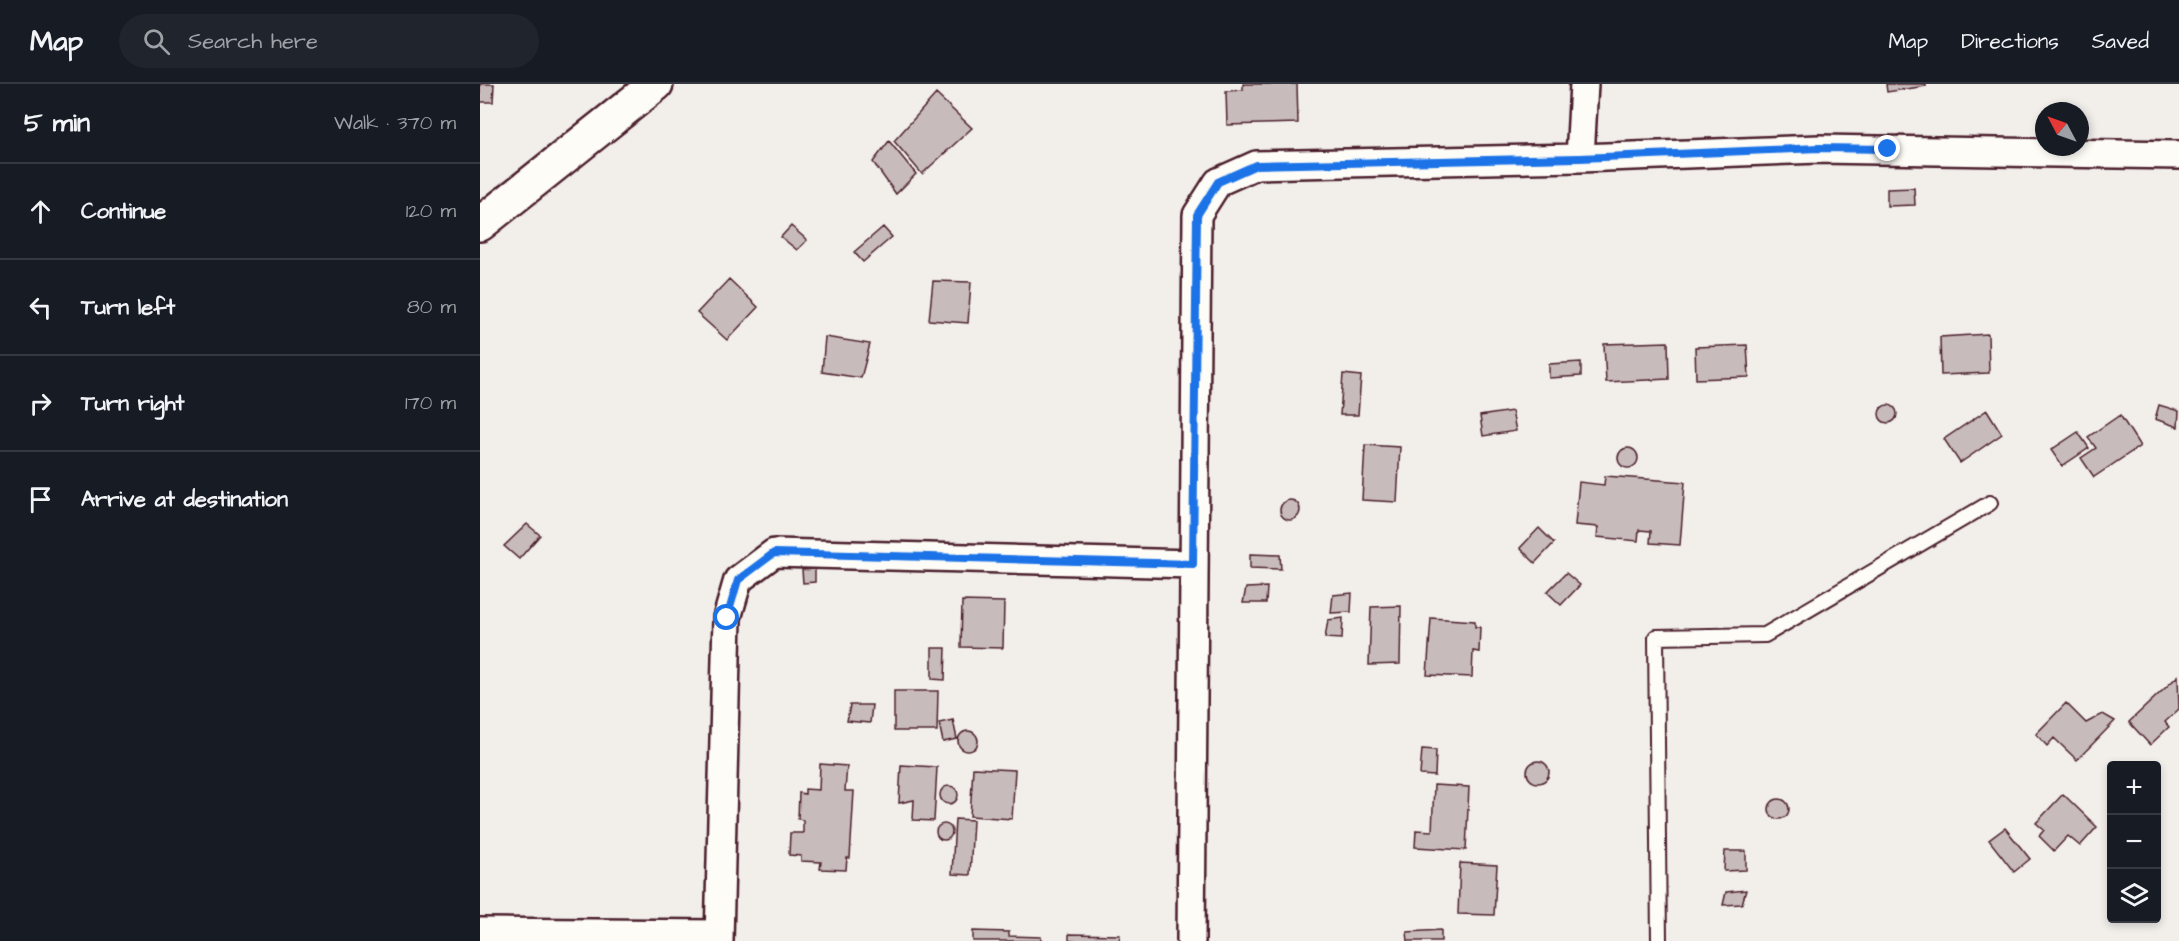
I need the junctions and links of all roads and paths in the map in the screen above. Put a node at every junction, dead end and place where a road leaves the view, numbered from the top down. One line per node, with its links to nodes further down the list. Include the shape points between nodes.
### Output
1 (656, 84): 5 (street)
2 (1584, 84): 4 (street)
3 (2179, 155): 4 (street, via 1819,148)
4 (1580, 158): 7 (street, via 1256,165 1218,182 1197,215)
5 (480, 224)
6 (1990, 503): 11 (lane, via 1765,635 1656,637)
7 (1193, 564): 9 (street, via 774,553 738,580 727,618); 10 (street)
8 (480, 932): 9 (street)
9 (719, 938)
10 (1191, 941)
11 (1659, 941)

